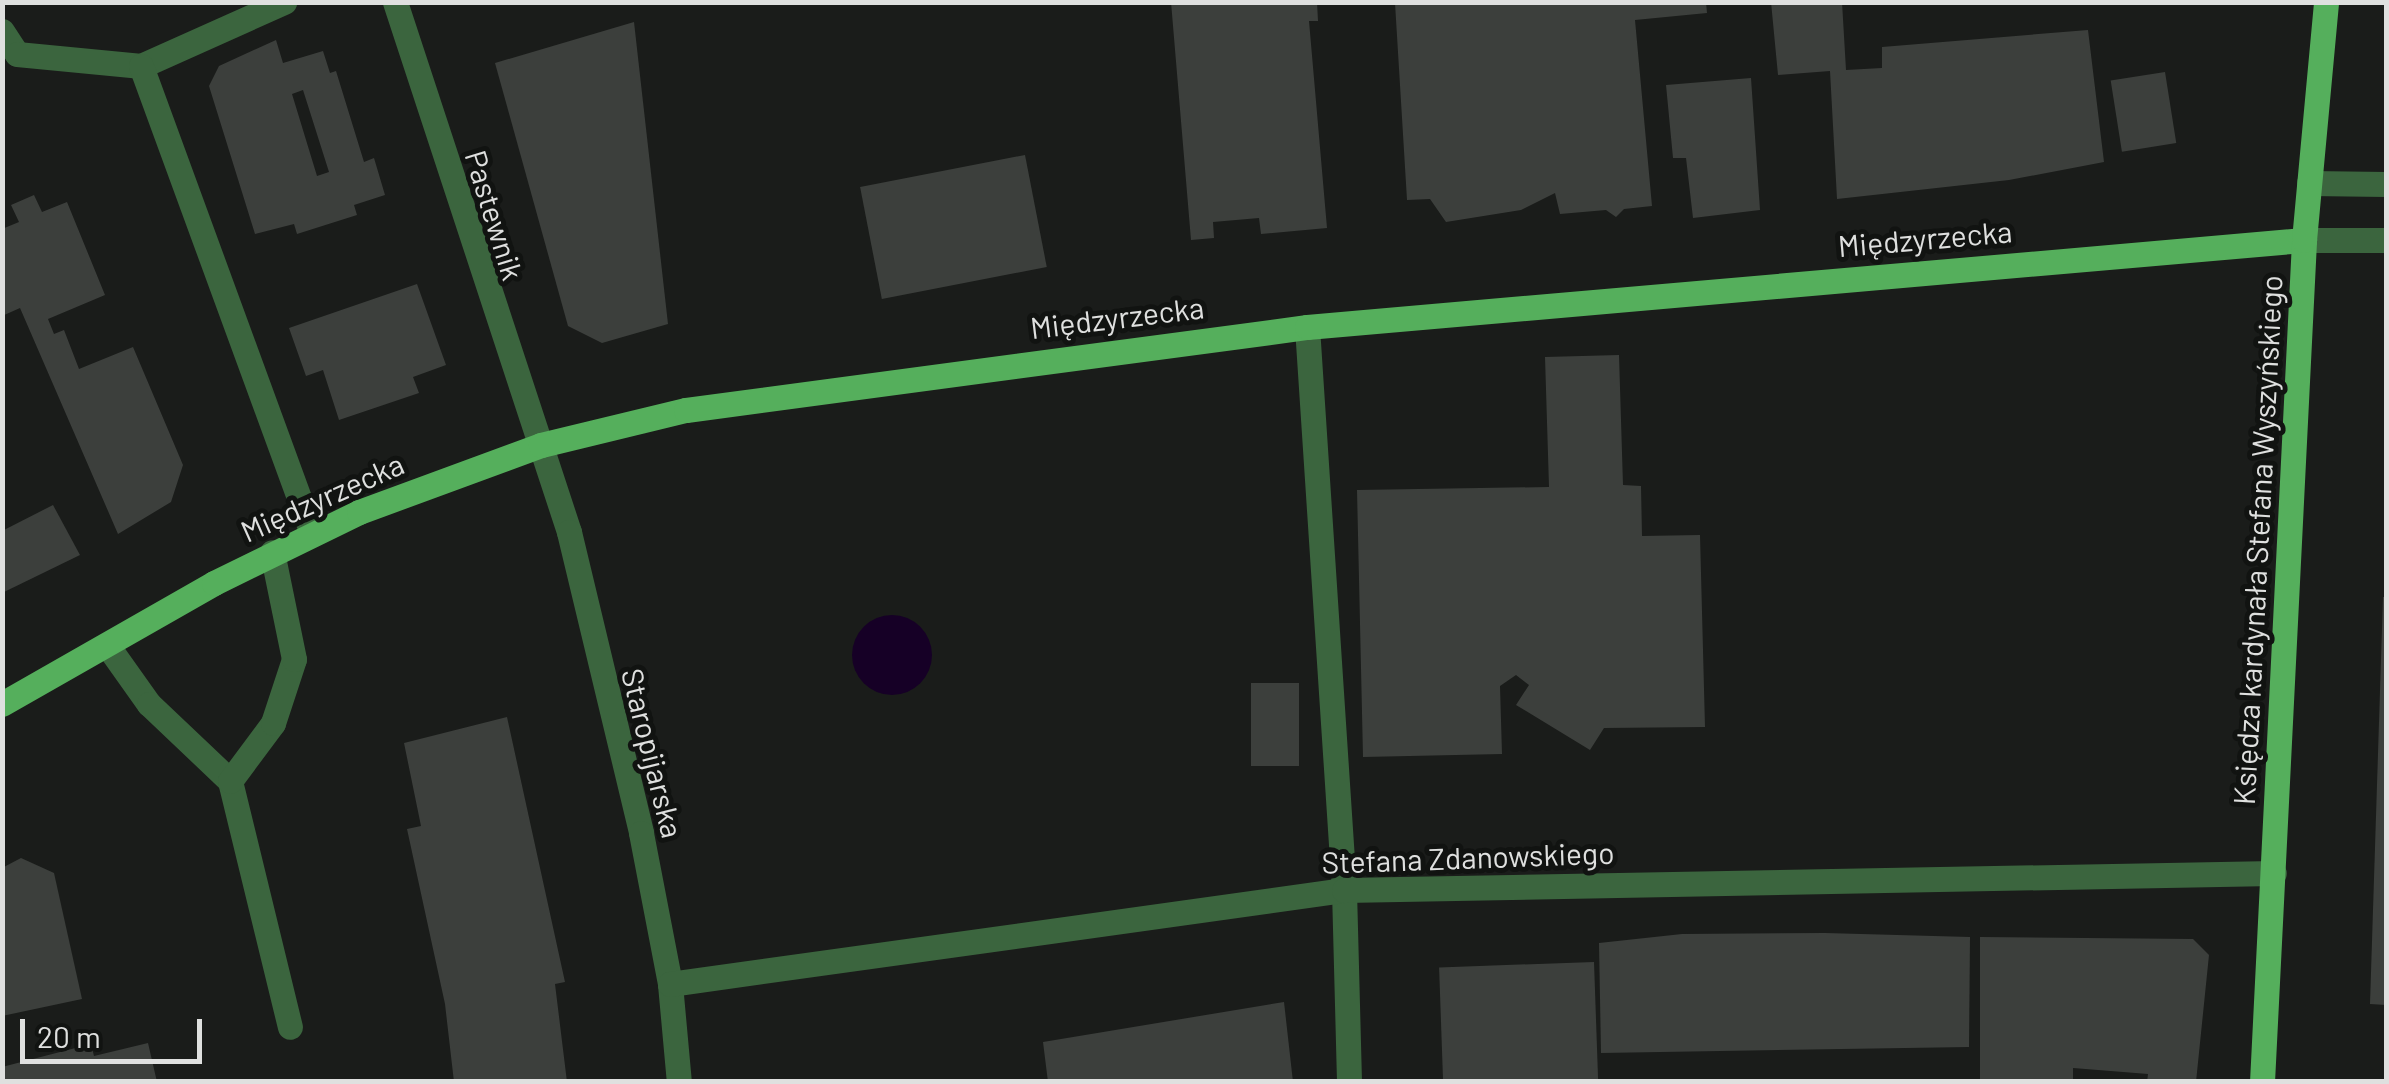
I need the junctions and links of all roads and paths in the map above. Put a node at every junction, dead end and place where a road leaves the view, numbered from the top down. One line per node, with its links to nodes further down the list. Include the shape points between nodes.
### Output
1 (284, 2): 5 (street)
2 (395, 2): 11 (street, Pastewnik)
3 (2326, 2): 6 (main road, Księdza kardynała Stefana Wyszyńskiego)
4 (2, 30): 5 (street, via 17,54)
5 (140, 66): 12 (street)
6 (2309, 183): 7 (street); 8 (main road, Księdza kardynała Stefana Wyszyńskiego)
7 (2386, 184)
8 (2304, 240): 9 (street); 10 (main road, Międzyrzecka); 17 (main road, Księdza kardynała Stefana Wyszyńskiego)
9 (2386, 240)
10 (1307, 326): 11 (main road, Międzyrzecka, via 772,394); 18 (street)
11 (540, 445): 12 (main road, Międzyrzecka); 19 (street, Staropijarska, via 569,532)
12 (312, 533): 13 (main road, Międzyrzecka)
13 (272, 552): 14 (main road, Międzyrzecka); 16 (street, via 294,659 273,723)
14 (106, 646): 15 (main road, Międzyrzecka); 16 (street, via 149,704)
15 (2, 704)
16 (230, 781): 20 (street)
17 (2274, 873): 18 (street, Stefana Zdanowskiego); 23 (main road, Księdza kardynała Stefana Wyszyńskiego)
18 (1344, 890): 19 (street, Stefana Zdanowskiego); 22 (street)
19 (670, 984): 21 (street, Staropijarska)
20 (290, 1027)
21 (679, 1082)
22 (1349, 1082)
23 (2262, 1082)

